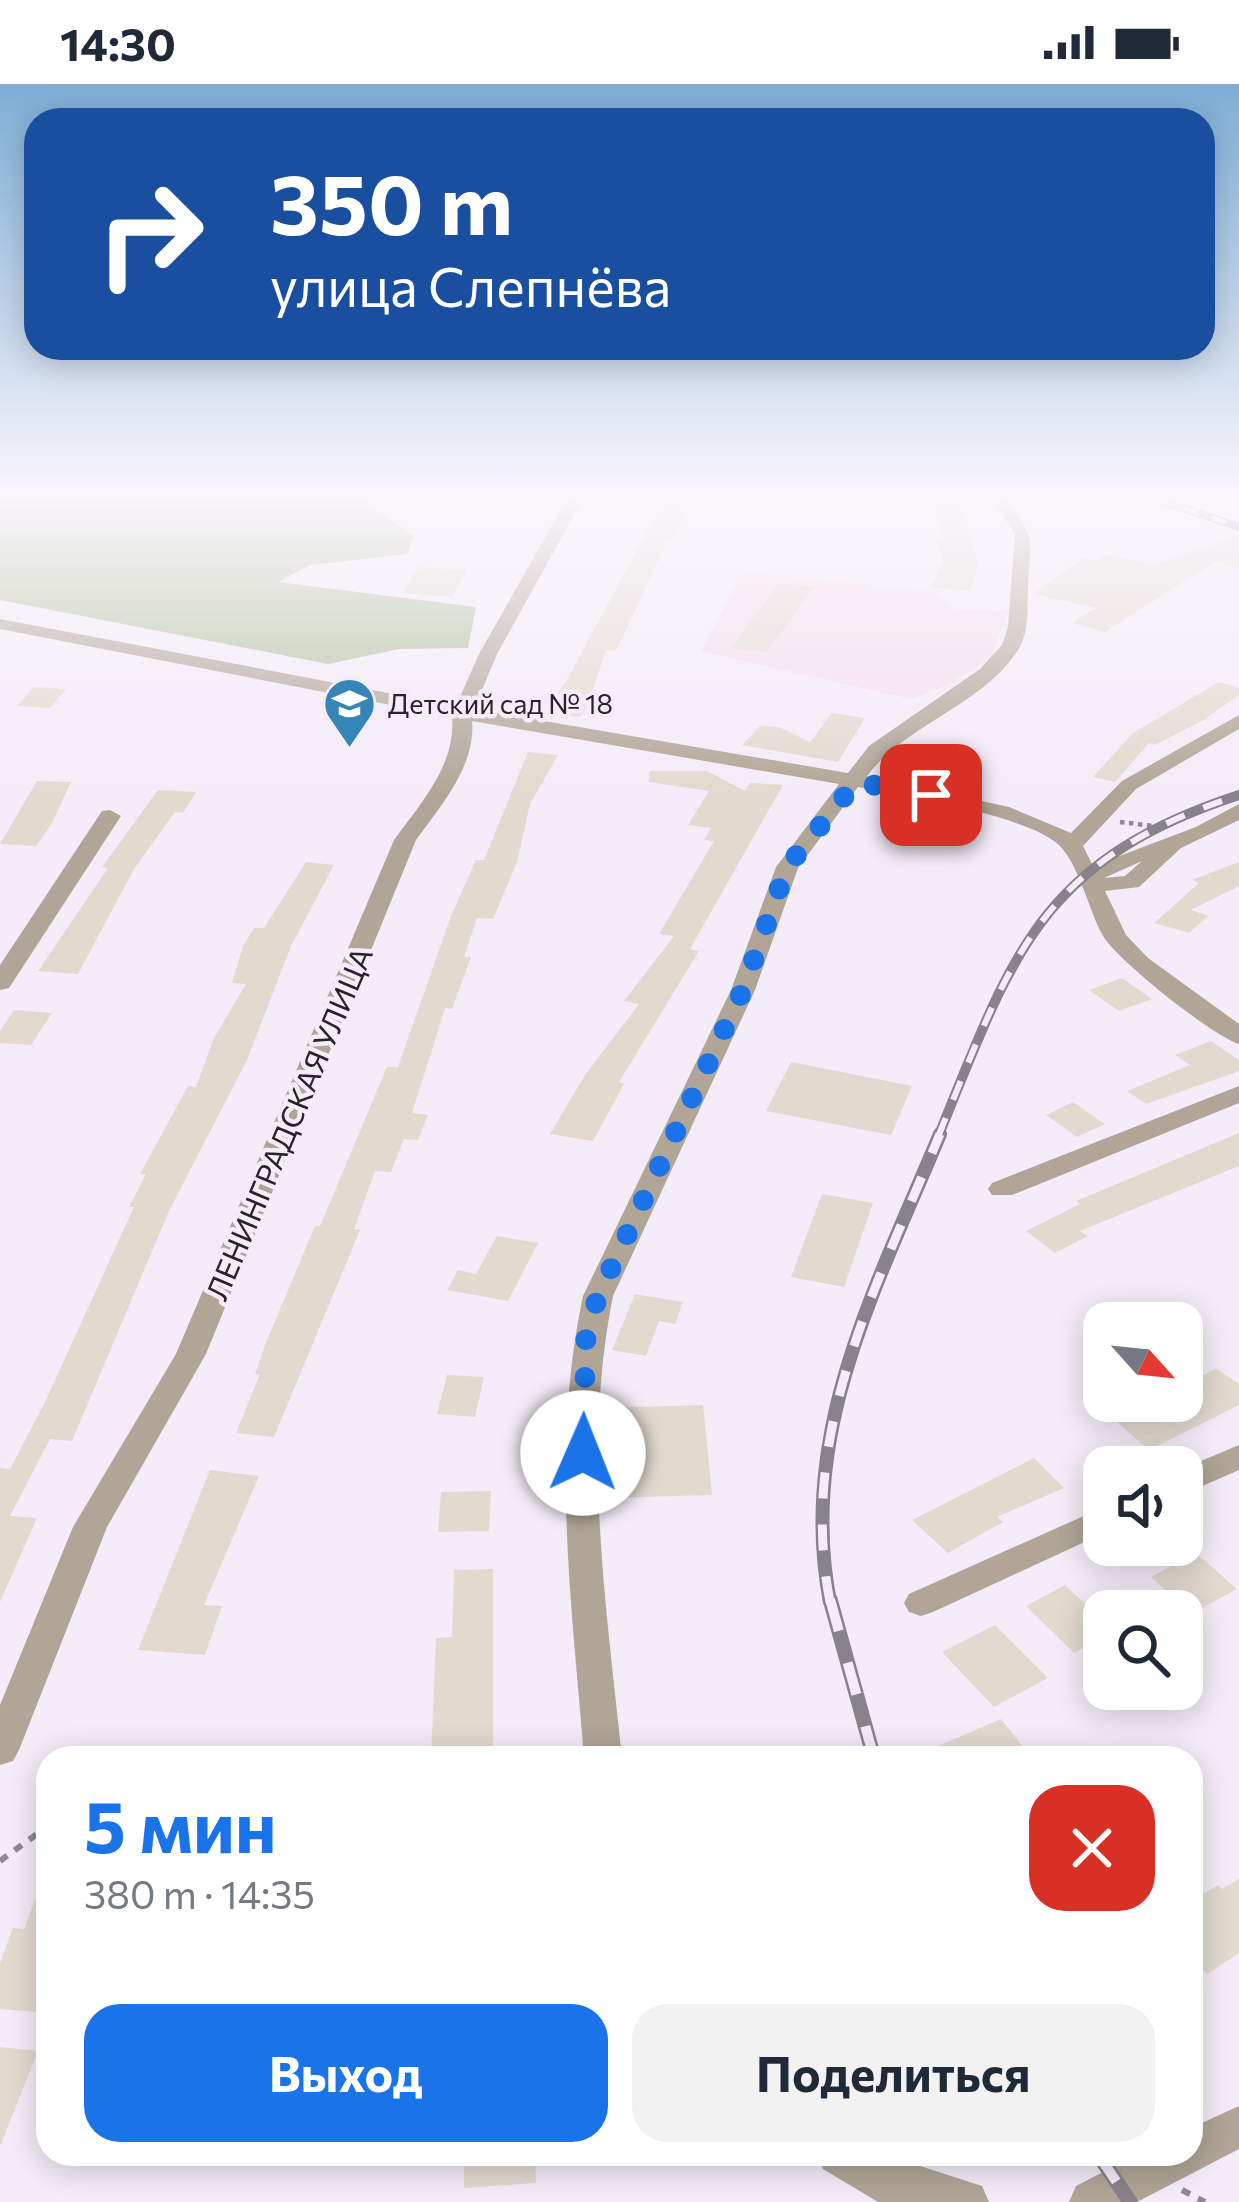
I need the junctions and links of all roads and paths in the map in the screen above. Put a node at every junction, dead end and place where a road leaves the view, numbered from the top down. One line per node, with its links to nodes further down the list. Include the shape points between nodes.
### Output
1 (520, 598): 4 (street, ЛЕНИНГРАДСКАЯ УЛИЦА)
2 (1019, 598): 6 (street, via 1011,647 987,673 876,750)
3 (0, 624): 4 (street)
4 (462, 714): 6 (street); 22 (street, ЛЕНИНГРАДСКАЯ УЛИЦА, via 464,741 405,840 191,1354 90,1527)
5 (1239, 722): 9 (street, via 1129,785)
6 (856, 782): 11 (street, via 1001,812); 21 (street, via 787,867 743,990 616,1256 586,1337 582,1492)
7 (1239, 810): 10 (street)
8 (110, 816): 13 (street)
9 (1097, 819): 10 (path); 11 (street)
10 (1227, 829): 12 (street, via 1174,844 1131,882)
11 (1072, 845): 12 (street)
12 (1090, 882): 14 (street, via 1104,920 1140,963)
13 (0, 983)
14 (1239, 1036)
15 (1239, 1094): 16 (street)
16 (1002, 1189)
17 (1239, 1456): 18 (street)
18 (1203, 1473)
19 (1083, 1529): 20 (street)
20 (921, 1603)
21 (602, 1746)
22 (0, 1750)
23 (36, 1835): 24 (path)
24 (0, 1861)
25 (1239, 2127): 26 (street)
26 (1203, 2144)
27 (857, 2166): 29 (street)
28 (1160, 2166): 31 (street)
29 (897, 2192): 30 (street)
30 (966, 2202)
31 (1092, 2202)

